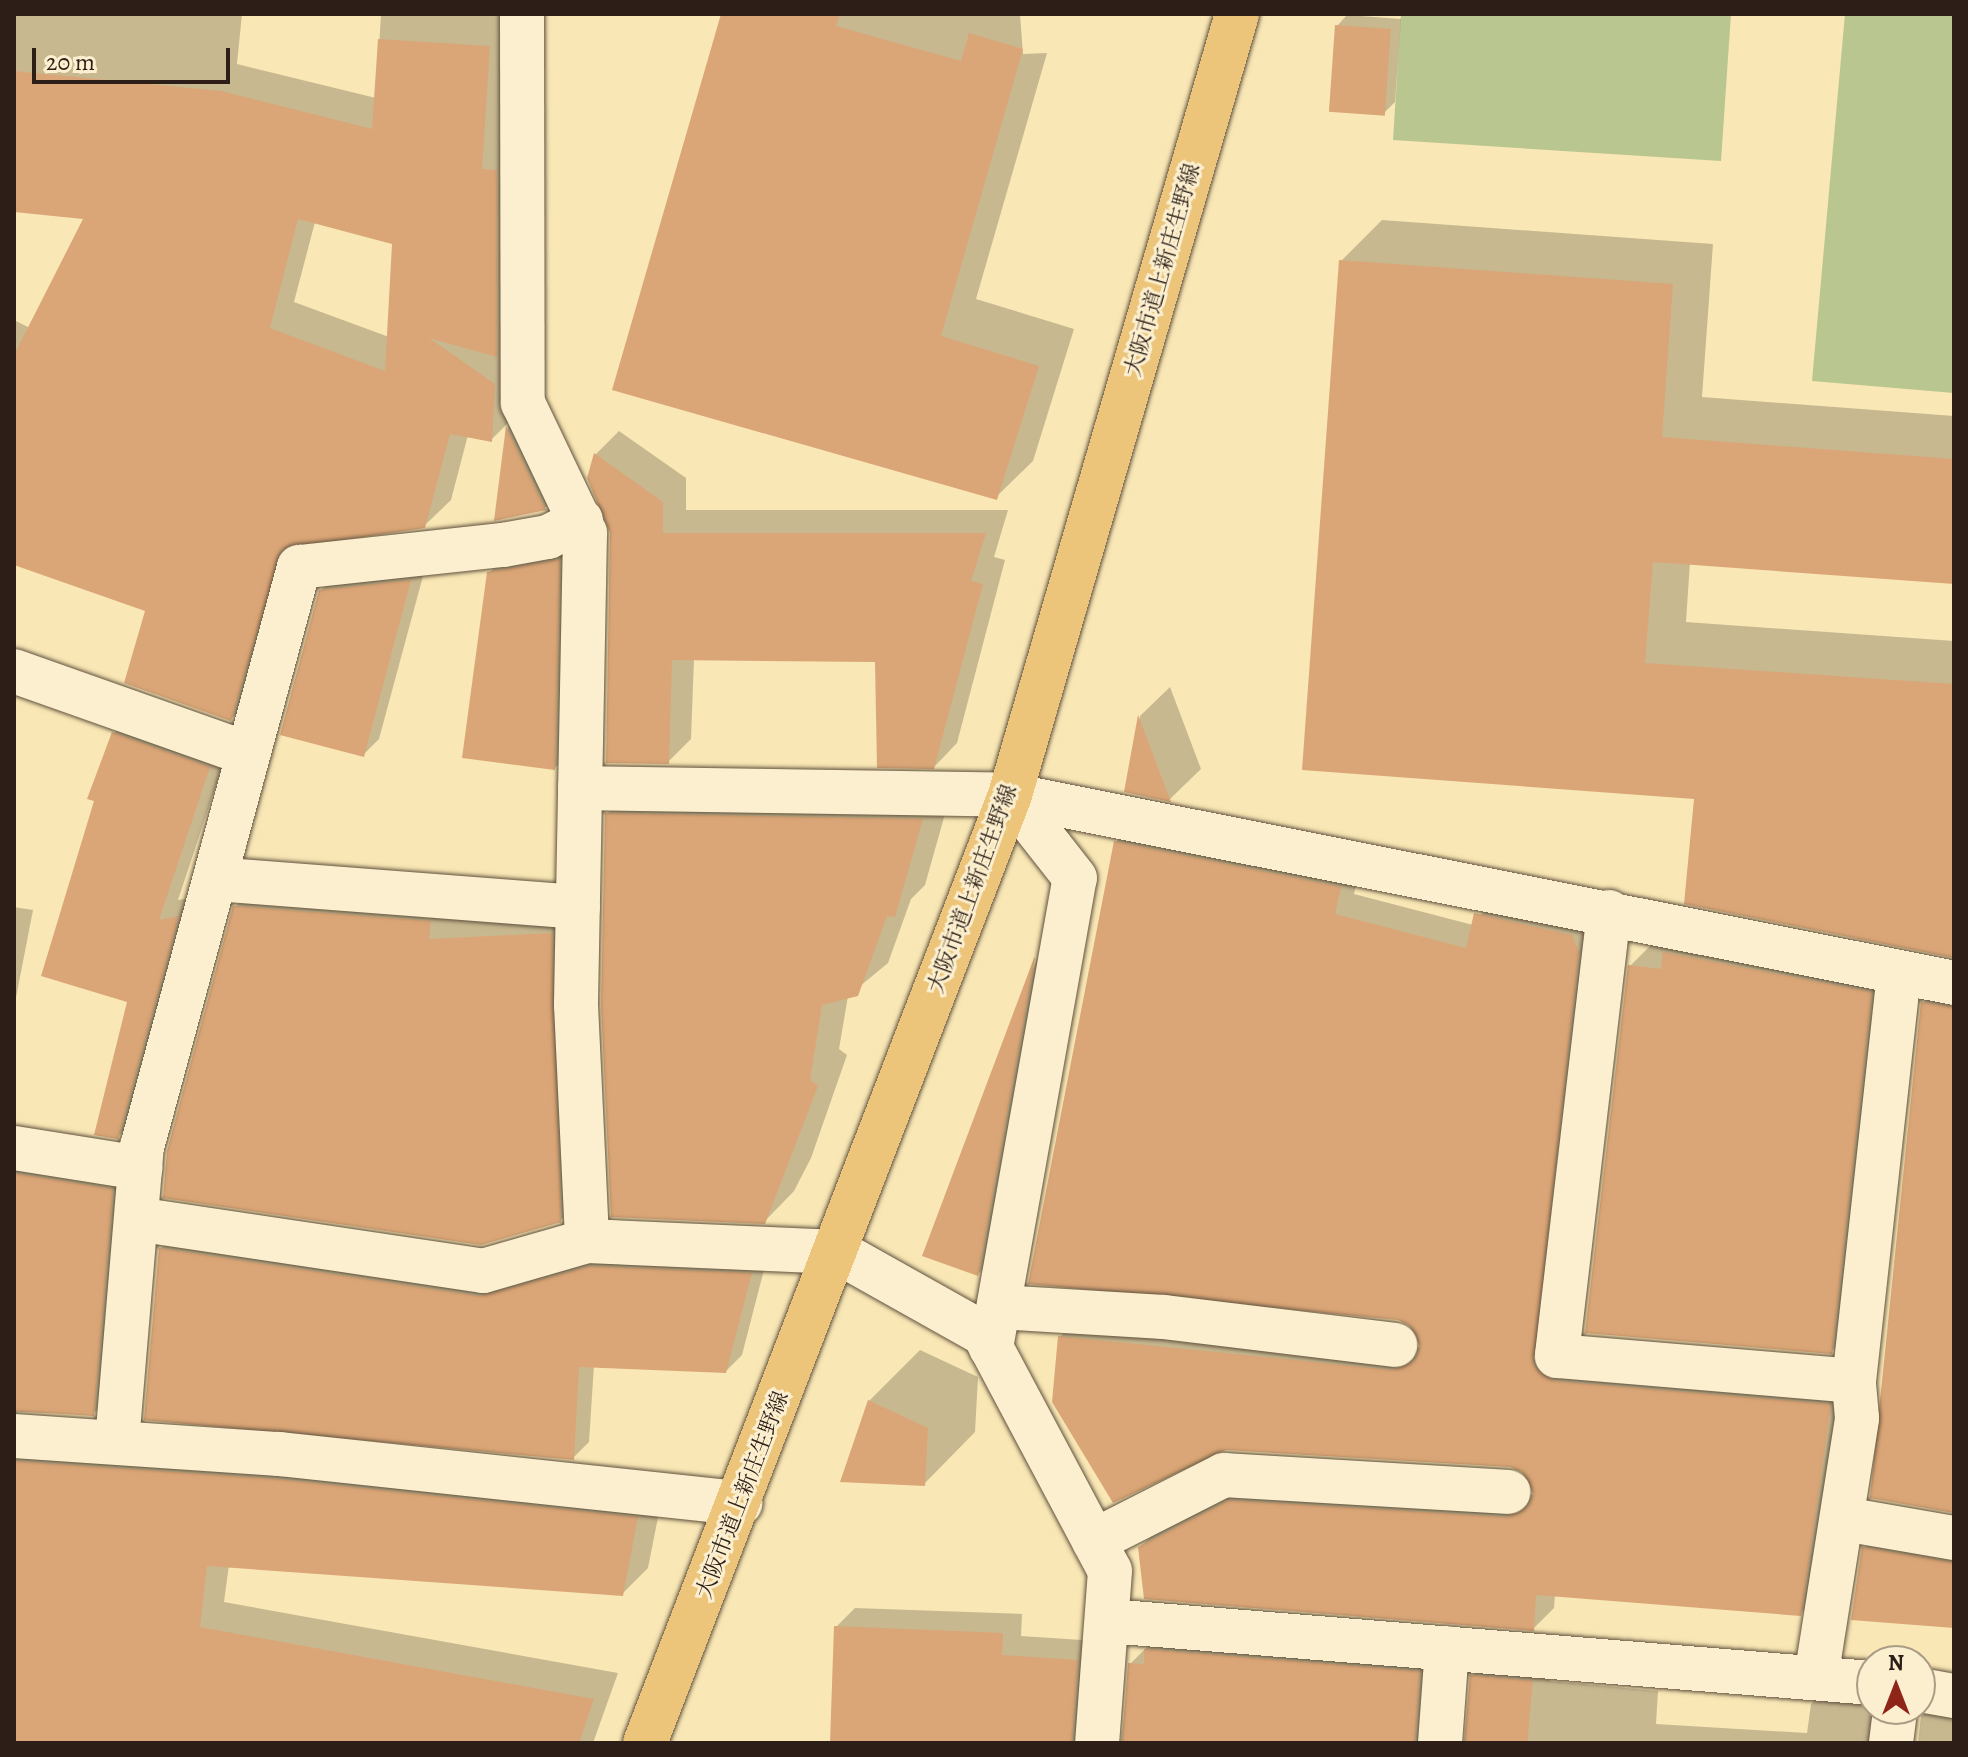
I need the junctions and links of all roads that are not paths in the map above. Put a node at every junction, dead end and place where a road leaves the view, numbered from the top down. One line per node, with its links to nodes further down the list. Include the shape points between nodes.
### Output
1 (522, 14): 3 (street, via 523,403)
2 (1237, 14): 7 (main road, 大阪市道上新庄生野線)
3 (581, 520): 5 (street, via 548,537 503,545 299,567); 6 (street)
4 (14, 671): 5 (street)
5 (246, 753): 8 (street)
6 (580, 788): 7 (street); 9 (street)
7 (1010, 795): 10 (street); 17 (main road, 大阪市道上新庄生野線); 18 (street, via 1075,878)
8 (215, 879): 9 (street); 14 (street)
9 (578, 907): 16 (street)
10 (1609, 912): 11 (street); 20 (street, via 1557,1356)
11 (1899, 972): 12 (street); 20 (street)
12 (1954, 983)
13 (14, 1148): 14 (street)
14 (140, 1168): 15 (street)
15 (136, 1219): 16 (street, via 483,1271); 22 (street)
16 (587, 1241): 17 (street)
17 (838, 1252): 18 (street, via 984,1334); 24 (main road, 大阪市道上新庄生野線)
18 (995, 1328): 19 (street, via 1163,1323 1164,1317); 27 (street)
19 (1395, 1345)
20 (1854, 1381): 25 (street)
21 (14, 1436): 22 (street)
22 (117, 1442): 24 (street)
23 (1508, 1492): 27 (street, via 1224,1475)
24 (740, 1503): 32 (main road, 大阪市道上新庄生野線)
25 (1844, 1519): 26 (street); 30 (street)
26 (1954, 1538)
27 (1094, 1541): 28 (street, via 1110,1571)
28 (1108, 1621): 29 (street); 33 (street)
29 (1447, 1648): 30 (street); 34 (street)
30 (1816, 1678): 31 (street)
31 (1856, 1682)
32 (645, 1743)
33 (1097, 1743)
34 (1440, 1743)

